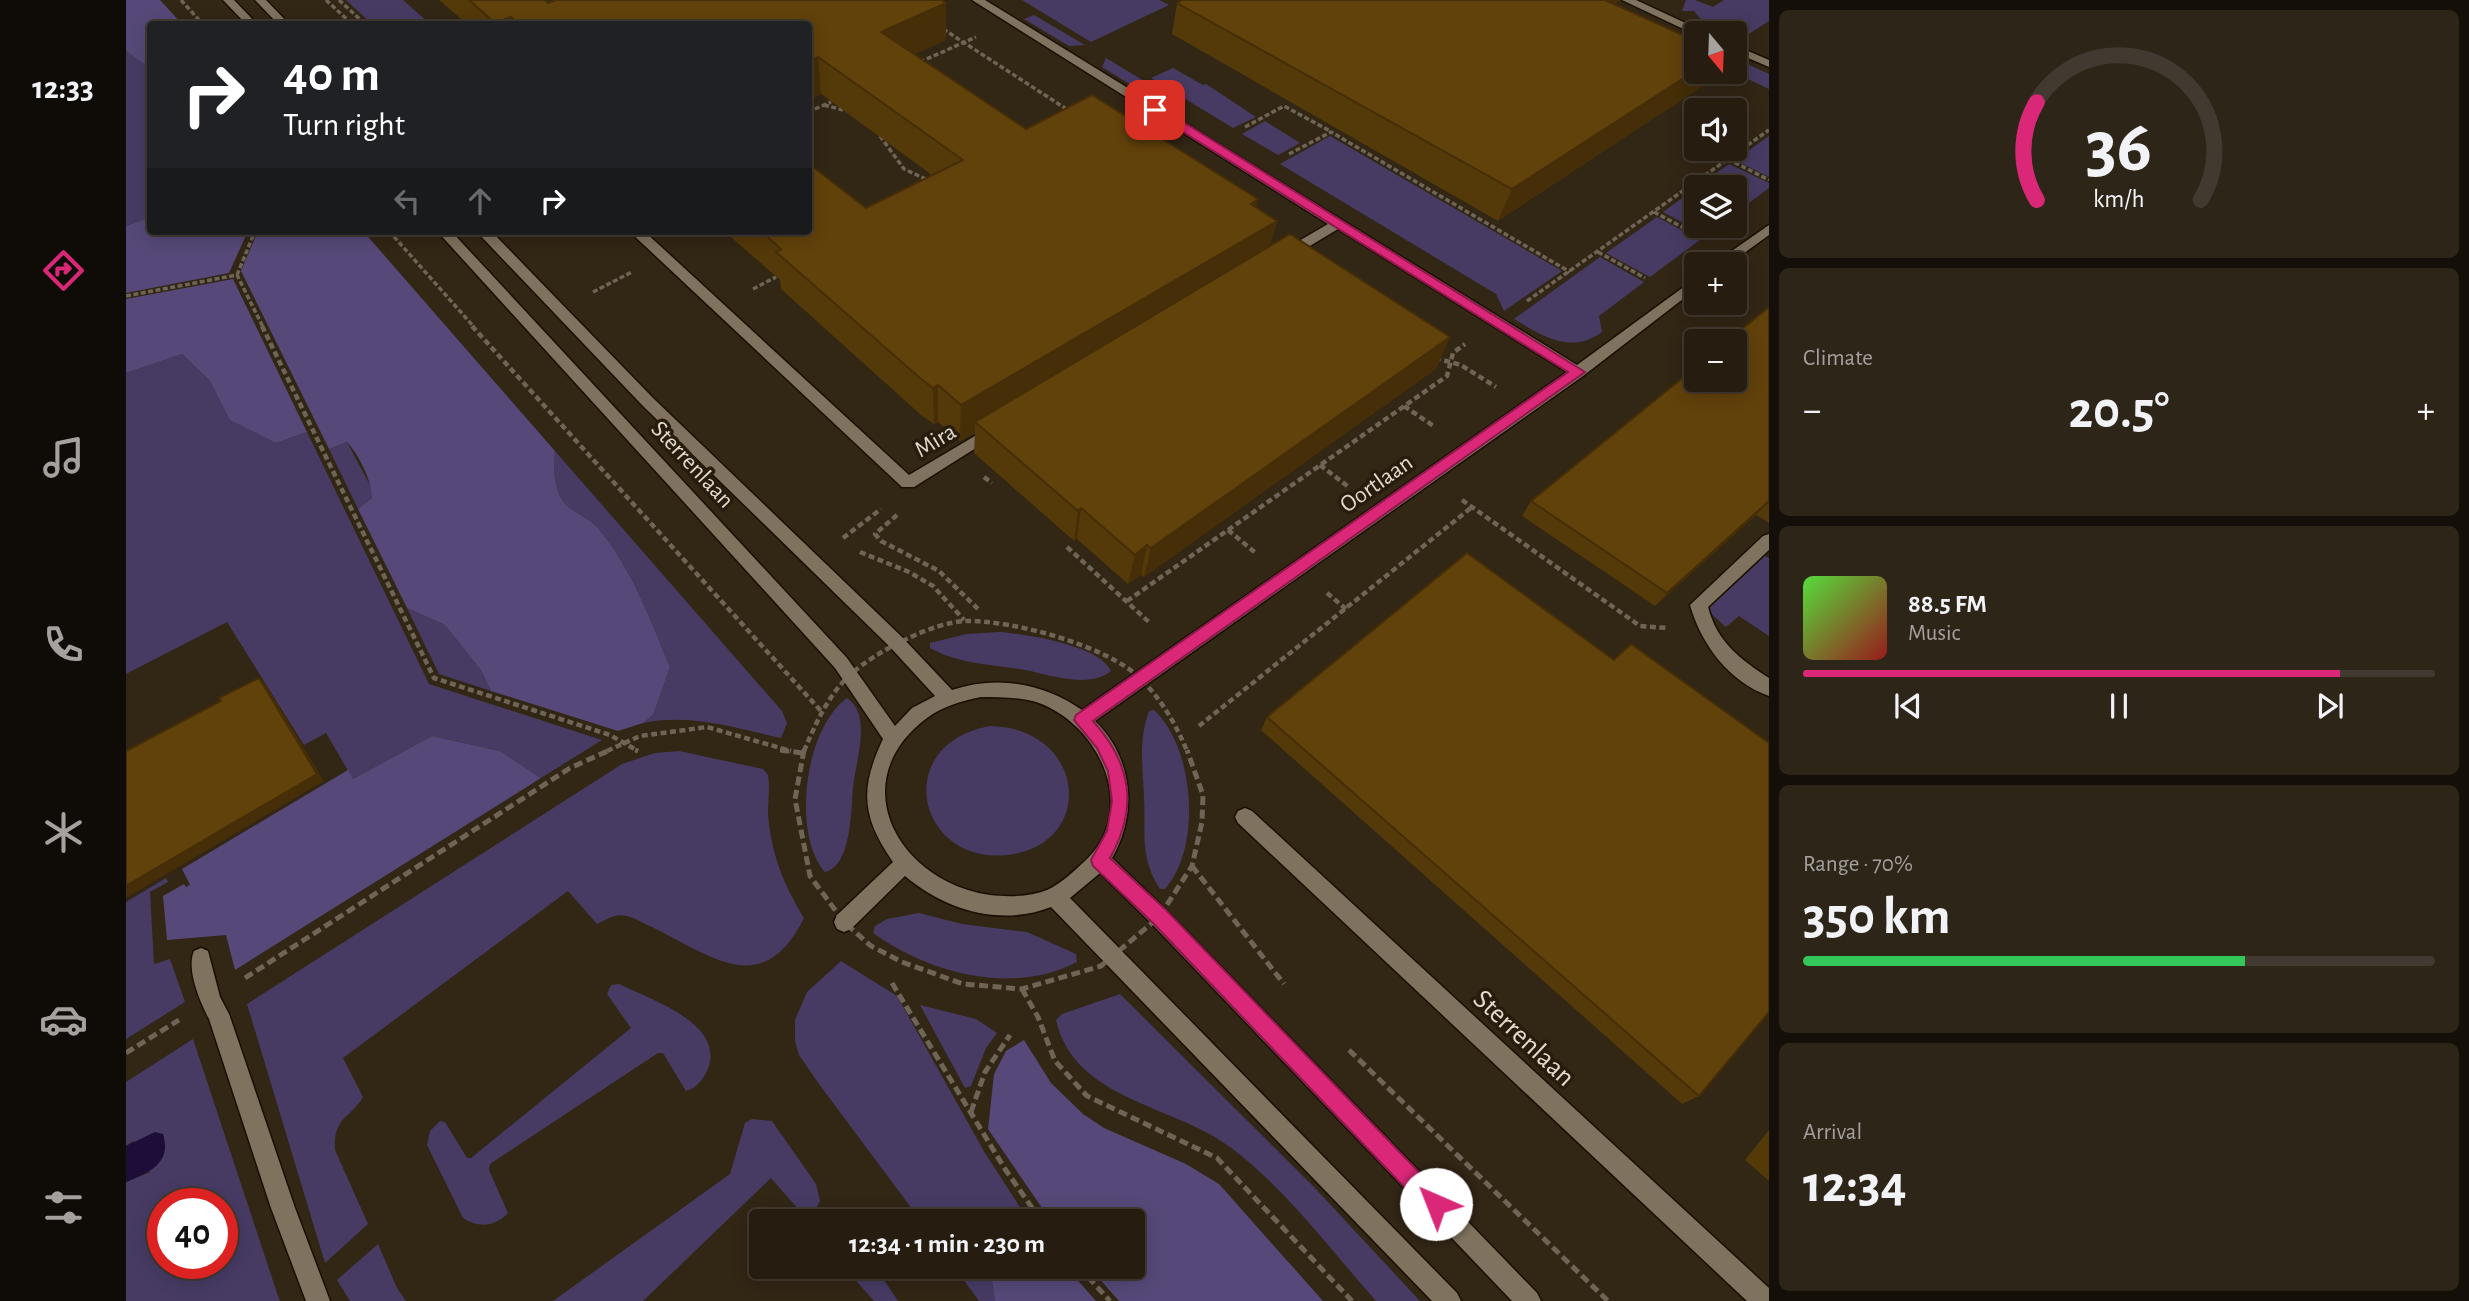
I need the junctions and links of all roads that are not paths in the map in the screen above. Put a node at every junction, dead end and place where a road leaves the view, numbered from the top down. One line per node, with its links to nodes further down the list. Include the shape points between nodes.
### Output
1 (229, 0): 7 (street)
2 (260, 0): 8 (street)
3 (977, 0): 12 (street)
4 (1627, 0): 6 (street)
5 (1665, 0): 6 (street)
6 (1649, 10): 9 (street)
7 (249, 21)
8 (281, 21)
9 (1684, 25)
10 (1747, 54): 11 (street)
11 (1769, 64)
12 (1339, 223): 18 (street); 20 (street)
13 (1769, 229): 17 (street)
14 (448, 235): 26 (street, Sterrenlaan, via 850,675)
15 (487, 235): 24 (street, Sterrenlaan, via 648,402 897,642)
16 (640, 235): 21 (street, Mira, via 908,484)
17 (1738, 252)
18 (1271, 264)
19 (1684, 290): 20 (street, Oortlaan)
20 (1578, 372): 25 (street, Oortlaan)
21 (1013, 420)
22 (1769, 540): 23 (street, via 1699,605 1704,631 1724,657)
23 (1769, 688)
24 (947, 698): 25 (street, via 981,689 1017,691 1052,701); 26 (street, via 917,715)
25 (1082, 720): 28 (street, via 1103,743 1116,771 1120,801 1115,832)
26 (894, 739): 29 (street, via 880,768 876,802 884,835)
27 (1245, 817): 36 (street, Sterrenlaan)
28 (1100, 860): 30 (street); 35 (street)
29 (903, 865): 30 (street, via 937,892 980,906 1024,905); 31 (street)
30 (1055, 897): 34 (street)
31 (844, 922)
32 (201, 958): 33 (street, via 210,1000)
33 (318, 1301)
34 (1449, 1301)
35 (1529, 1301)
36 (1765, 1301)

